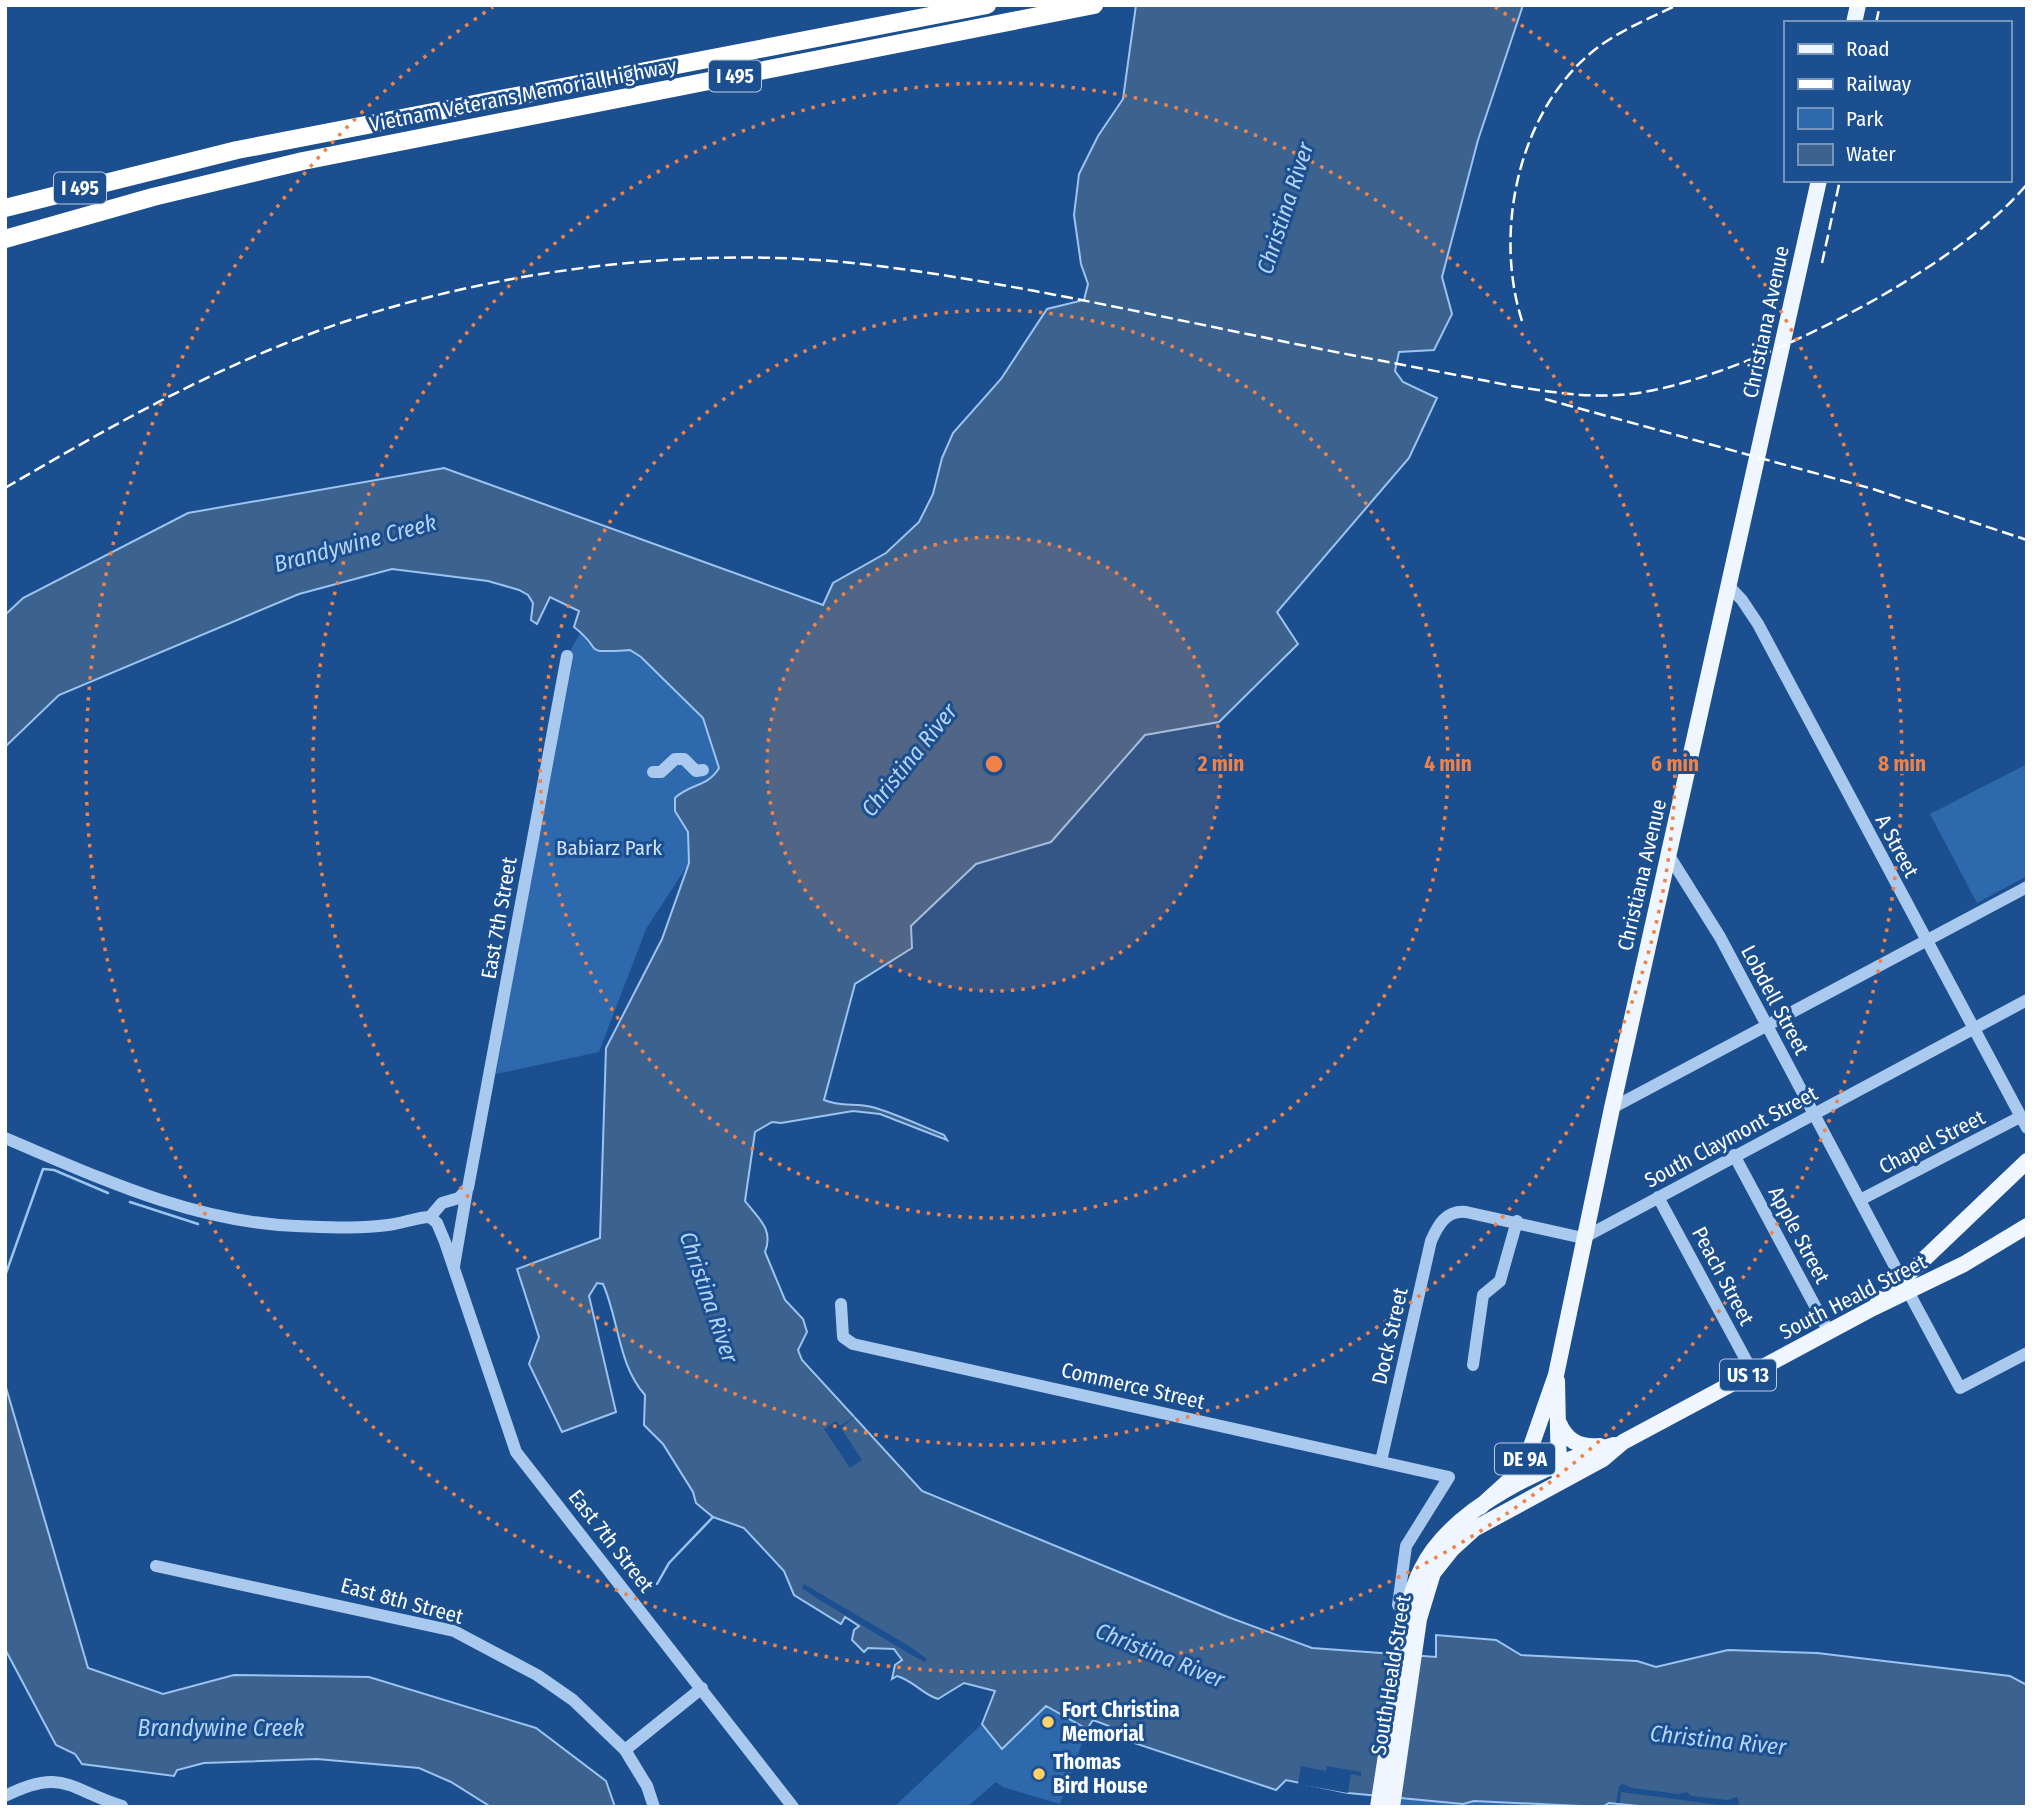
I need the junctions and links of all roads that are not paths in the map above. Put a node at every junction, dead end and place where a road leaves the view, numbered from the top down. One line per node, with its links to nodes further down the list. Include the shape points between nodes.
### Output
1 (987, 5): 4 (highway, Vietnam Veterans Memorial Highway / I 495, via 169,165)
2 (1094, 5): 5 (highway, Vietnam Veterans Memorial Highway / I 495, via 376,147 153,197)
3 (1819, 182): 6 (main road, Christiana Avenue / DE 9A)
4 (11, 206)
5 (5, 239)
6 (1728, 585): 10 (main road, Christiana Avenue / DE 9A); 12 (street, A Street, via 1758,624)
7 (567, 656): 22 (street, East 7th Street)
8 (703, 770): 9 (street, via 675,759 661,772)
9 (653, 772)
10 (1668, 854): 14 (street, Lobdell Street, via 1703,907); 16 (main road, Christiana Avenue / DE 9A)
11 (2027, 887): 12 (street)
12 (1926, 941): 14 (street); 15 (street, A Street)
13 (2027, 1000): 15 (street, South Claymont Street)
14 (1767, 1027): 16 (street); 17 (street, Lobdell Street)
15 (1973, 1029): 17 (street, South Claymont Street); 18 (street, A Street)
16 (1612, 1108): 29 (main road, Christiana Avenue / DE 9A)
17 (1814, 1115): 20 (street, South Claymont Street); 24 (street, Lobdell Street)
18 (2023, 1123): 24 (street, Chapel Street)
19 (5, 1138): 26 (street, via 124,1188 215,1217 295,1226 372,1227)
20 (1734, 1156): 23 (street, South Claymont Street); 34 (street, Apple Street)
21 (2027, 1161): 25 (main road, US 13)
22 (468, 1188): 26 (street, via 459,1198 442,1203); 31 (street, East 7th Street)
23 (1658, 1197): 29 (street, South Claymont Street); 37 (street, Peach Street)
24 (1860, 1200): 32 (street, Lobdell Street)
25 (1973, 1214): 30 (main road, via 1956,1242 1969,1254); 32 (main road, US 13)
26 (430, 1217): 31 (street, East 7th Street, via 438,1223)
27 (1517, 1221): 29 (street); 36 (street, via 1500,1281 1483,1295); 42 (street, Dock Street, via 1460,1211 1441,1221 1431,1241)
28 (2027, 1226): 30 (main road, South Heald Street / US 13)
29 (1583, 1238): 38 (main road, Christiana Avenue / DE 9A)
30 (1983, 1250): 32 (main road, South Heald Street / US 13)
31 (454, 1269): 49 (street, East 7th Street, via 516,1452)
32 (1905, 1285): 34 (main road, South Heald Street / US 13); 35 (street, Lobdell Street, via 1961,1388)
33 (841, 1304): 42 (street, Commerce Street, via 843,1337 853,1344)
34 (1829, 1332): 37 (main road, South Heald Street / US 13)
35 (2027, 1353)
36 (1473, 1364)
37 (1753, 1373): 41 (main road, South Heald Street / US 13)
38 (1556, 1376): 39 (main road, Christiana Avenue / DE 9A); 40 (main road, Christiana Avenue / DE 9A)
39 (1546, 1398): 43 (main road, Christiana Avenue); 45 (main road, DE 9A, via 1521,1467)
40 (1556, 1415): 41 (main road, via 1563,1434 1577,1444); 43 (main road, Christiana Avenue / DE 9A)
41 (1623, 1443): 43 (main road, South Heald Street / US 13); 44 (main road, South Heald Street / US 13)
42 (1381, 1461): 48 (street, Commerce Street, via 1449,1477 1406,1546)
43 (1554, 1466): 44 (main road, Christiana Avenue / DE 9A); 45 (main road, South Heald Street / US 13)
44 (1559, 1484): 46 (main road, South Heald Street / US 13, via 1474,1530)
45 (1480, 1507): 46 (main road, South Heald Street / US 13, via 1451,1530)
46 (1431, 1565): 55 (main road, US 13, via 1407,1611); 56 (main road, South Heald Street / US 13)
47 (156, 1566): 50 (street, East 8th Street, via 454,1631 561,1689)
48 (1398, 1605)
49 (702, 1689): 50 (street); 54 (street, East 7th Street)
50 (625, 1750): 53 (street, East 8th Street)
51 (5, 1796): 52 (street, via 37,1782 60,1781)
52 (122, 1806)
53 (654, 1807)
54 (793, 1807)
55 (1378, 1807)
56 (1392, 1807)

